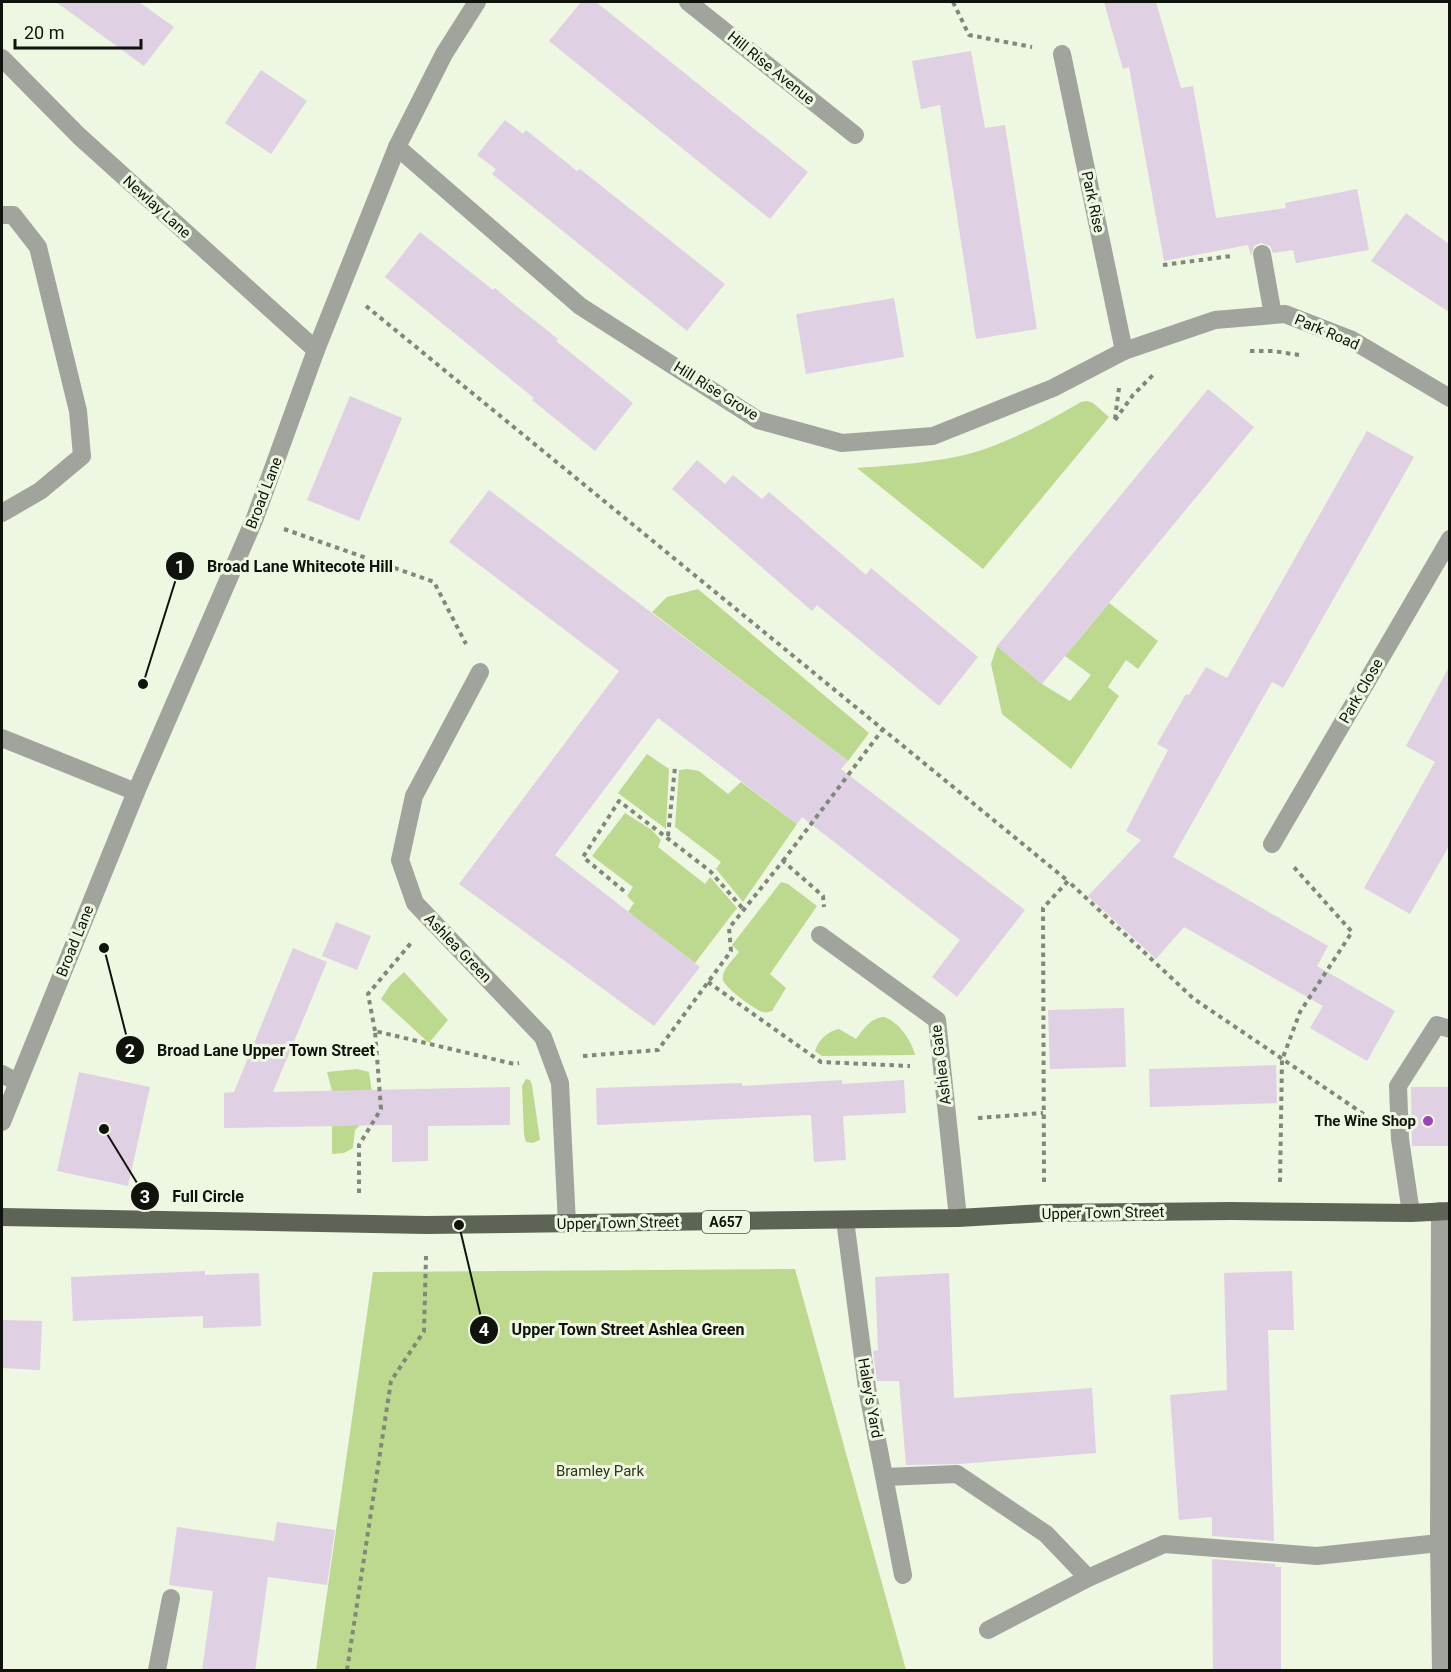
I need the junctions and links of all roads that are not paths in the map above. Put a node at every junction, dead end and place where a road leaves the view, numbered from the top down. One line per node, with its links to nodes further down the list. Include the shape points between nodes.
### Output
1 (477, 2): 6 (street, Broad Lane, via 444,54)
2 (688, 2): 5 (street, Hill Rise Avenue)
3 (1062, 54): 11 (street, Park Rise)
4 (2, 58): 10 (street, Newlay Lane, via 79,136)
5 (855, 135)
6 (397, 147): 10 (street, Broad Lane); 11 (street, Hill Rise Grove, via 580,306 758,420 842,443 933,436 1053,388)
7 (2, 215): 13 (street, via 13,215 38,247 78,411 82,456 40,491)
8 (1262, 256): 9 (street)
9 (1274, 315): 11 (street, Park Road, via 1215,320); 12 (street, Park Road, via 1285,314 1352,340)
10 (316, 350): 17 (street, Broad Lane, via 255,518)
11 (1124, 351)
12 (1449, 398)
13 (2, 513)
14 (1449, 539): 18 (street, Park Close)
15 (480, 672): 28 (street, Ashlea Green, via 414,796 400,860 415,903 543,1037 560,1083)
16 (2, 738): 17 (street)
17 (136, 792): 21 (street, Broad Lane)
18 (1272, 844)
19 (824, 938): 26 (street, Ashlea Gate, via 938,1020)
20 (1449, 1029): 24 (street, via 1437,1025 1398,1086 1400,1139)
21 (9, 1078): 22 (street, Broad Lane)
22 (2, 1122)
23 (1445, 1211): 24 (main road, Upper Town Street / A657); 29 (street)
24 (1411, 1214): 26 (main road, Upper Town Street / A657, via 1044,1213)
25 (2, 1217): 28 (main road, Upper Town Street / A657)
26 (958, 1218): 27 (main road, Upper Town Street / A657)
27 (845, 1220): 28 (main road, Upper Town Street / A657); 30 (street, Haley's Yard, via 867,1388)
28 (567, 1224)
29 (1445, 1415): 31 (street)
30 (885, 1477): 32 (street, Haley's Yard); 33 (street, via 957,1474 1046,1534)
31 (1439, 1543): 33 (street, via 1317,1556 1164,1544); 37 (street)
32 (903, 1575)
33 (1088, 1578): 35 (street)
34 (171, 1598): 36 (street)
35 (988, 1630)
36 (157, 1671)
37 (1441, 1671)

